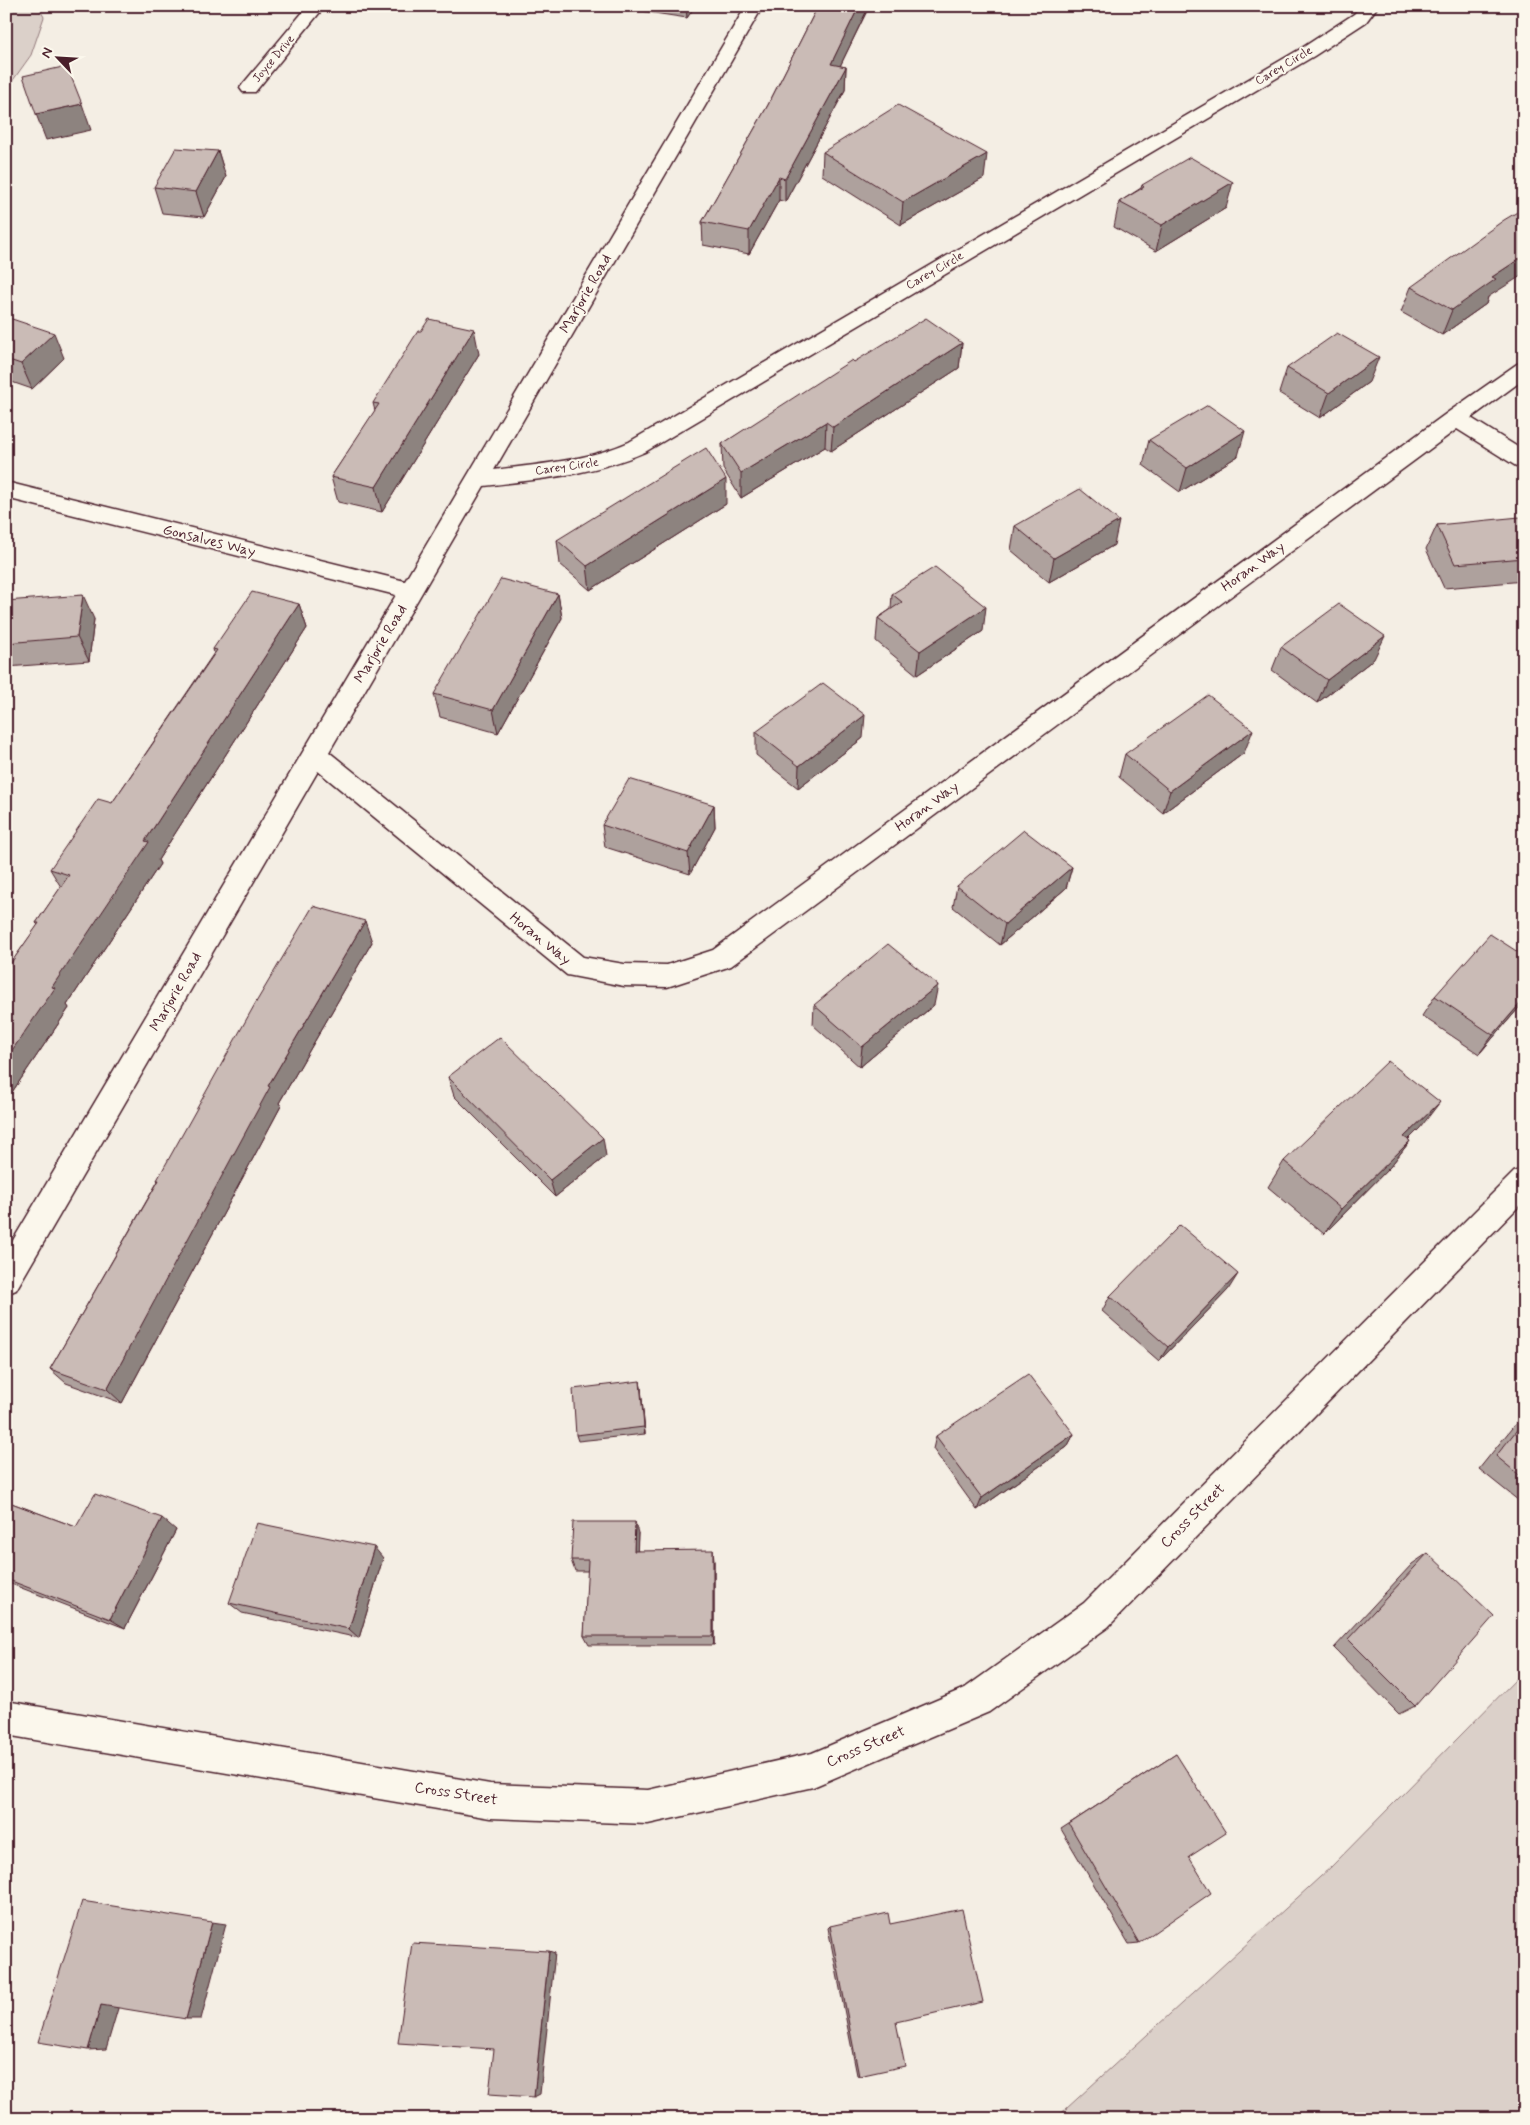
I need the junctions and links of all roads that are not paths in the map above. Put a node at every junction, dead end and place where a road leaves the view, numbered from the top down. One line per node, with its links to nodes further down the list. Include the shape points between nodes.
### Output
1 (317, 6): 4 (street, Joyce Drive)
2 (755, 6): 8 (street, Marjorie Road)
3 (1370, 6): 8 (street, Carey Circle, via 1360,18 1308,52 637,447 595,464)
4 (250, 88)
5 (1524, 369): 6 (street, Horan Way)
6 (1455, 418): 7 (street); 11 (street, Horan Way, via 722,958 668,976 624,975 576,967)
7 (1524, 461)
8 (478, 479): 10 (street, Marjorie Road)
9 (6, 490): 10 (street, Gonsalves Way)
10 (413, 590): 11 (street, Marjorie Road)
11 (316, 755): 13 (street, Marjorie Road)
12 (1524, 1181): 14 (street, Cross Street, via 1096,1615 977,1700 813,1770 648,1807 490,1801)
13 (6, 1280)
14 (6, 1718)

